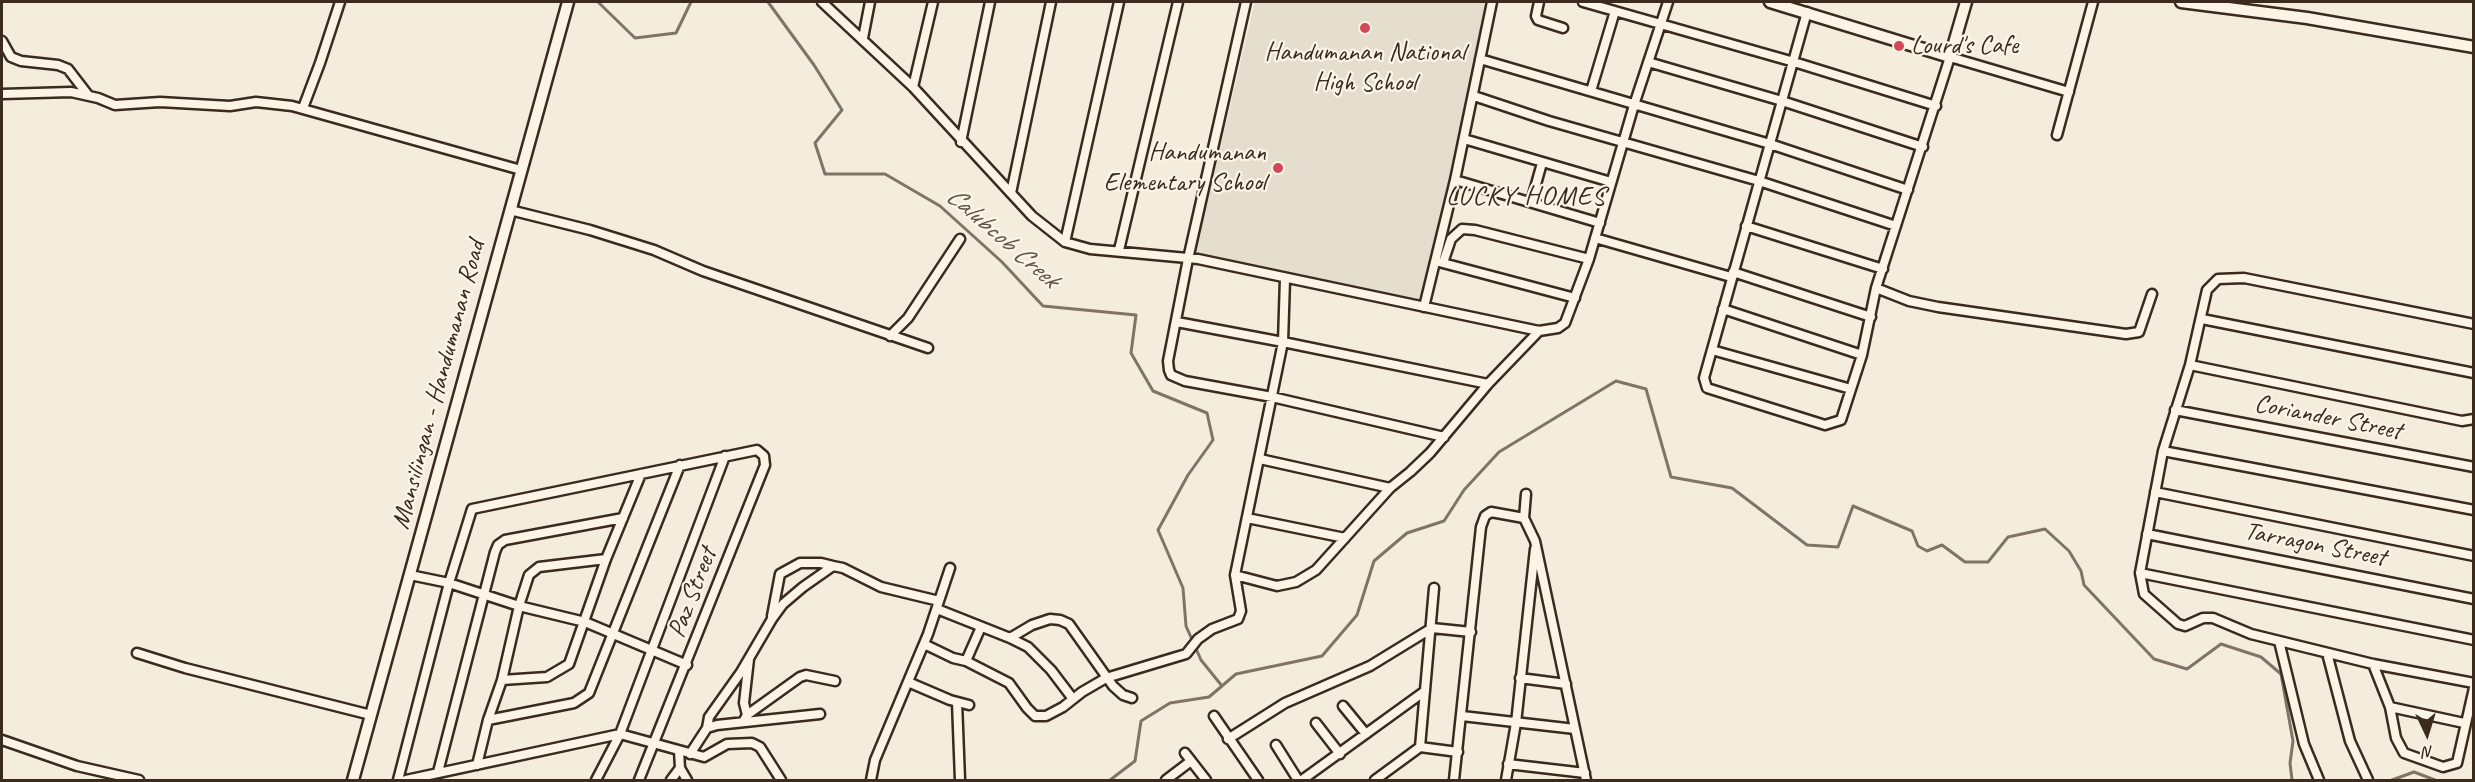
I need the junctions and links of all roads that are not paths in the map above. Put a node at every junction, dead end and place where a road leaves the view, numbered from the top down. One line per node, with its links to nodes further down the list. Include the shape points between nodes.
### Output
1 (340, 2): 40 (street)
2 (568, 2): 48 (street, Mansilingan - Handumanan Road)
3 (822, 2): 24 (street)
4 (870, 2): 24 (street)
5 (933, 2): 31 (street)
6 (990, 2): 43 (street)
7 (1051, 2): 53 (street)
8 (1119, 2): 61 (street)
9 (1179, 2): 62 (street)
10 (1246, 2): 63 (street)
11 (1492, 2): 28 (street)
12 (1539, 2): 23 (street, via 1538,20)
13 (1583, 2): 20 (street)
14 (1668, 2): 22 (street)
15 (1770, 2): 19 (street)
16 (1966, 2): 27 (street)
17 (2093, 2): 33 (street)
18 (2181, 2): 26 (street, via 2307,18)
19 (1788, 4): 21 (street)
20 (1615, 11): 22 (street); 32 (street)
21 (1807, 12): 27 (street); 30 (street)
22 (1661, 24): 29 (street); 30 (street)
23 (1563, 28)
24 (863, 38): 31 (street)
25 (2, 41): 35 (street, via 11,57 68,69)
26 (2474, 47)
27 (1950, 57): 33 (street); 39 (street)
28 (1480, 60): 32 (street); 36 (street)
29 (1648, 62): 37 (street); 38 (street)
30 (1794, 62): 37 (street); 39 (street)
31 (913, 87): 43 (street)
32 (1590, 91): 38 (street)
33 (2069, 92): 41 (street)
34 (2, 94): 35 (street)
35 (88, 95): 40 (street, via 115,105 160,102 230,106 256,102)
36 (1474, 96): 42 (street); 44 (street)
37 (1782, 101): 45 (street); 46 (street)
38 (1634, 105): 44 (street); 45 (street)
39 (1936, 106): 46 (street)
40 (303, 108): 48 (street)
41 (2058, 135)
42 (1464, 139): 47 (street); 49 (street)
43 (961, 142): 53 (street)
44 (1624, 143): 50 (street); 51 (street)
45 (1770, 144): 50 (street); 52 (street)
46 (1923, 147): 52 (street)
47 (1542, 163): 51 (street); 54 (street)
48 (521, 170): 55 (street, Mansilingan - Handumanan Road)
49 (1455, 180): 54 (street); 65 (street)
50 (1759, 181): 57 (street); 58 (street)
51 (1611, 182): 56 (street)
52 (1908, 190): 58 (street)
53 (1011, 193): 61 (street)
54 (1531, 202): 56 (street)
55 (510, 210): 79 (street, via 654,250); 114 (street, Mansilingan - Handumanan Road)
56 (1600, 224): 59 (street)
57 (1746, 226): 66 (street); 67 (street)
58 (1896, 226): 66 (street)
59 (1595, 238): 64 (street); 67 (street)
60 (960, 239): 79 (street, via 908,318)
61 (1065, 242): 62 (street, via 1090,249)
62 (1119, 250): 63 (street)
63 (1188, 259): 68 (street); 76 (street)
64 (1589, 259): 65 (street, via 1462,229 1451,239); 71 (street)
65 (1439, 262): 71 (street); 72 (street)
66 (1883, 268): 69 (street)
67 (1732, 275): 73 (street); 74 (street)
68 (1286, 279): 72 (street); 80 (street)
69 (1876, 288): 70 (street, via 1938,307 2126,334 2139,332); 74 (street)
70 (2152, 294)
71 (1575, 298): 78 (street, via 1565,323)
72 (1424, 307): 78 (street)
73 (1723, 309): 82 (street); 83 (street)
74 (1871, 317): 83 (street)
75 (2202, 319): 77 (street, via 2207,290 2218,279 2244,278); 84 (street); 85 (street)
76 (1177, 322): 80 (street); 88 (street, via 1168,361 1171,375)
77 (2474, 324)
78 (1539, 331): 86 (street)
79 (890, 336): 81 (street)
80 (1283, 342): 86 (street); 88 (street)
81 (928, 348)
82 (1712, 350): 87 (street); 87 (street, via 1704,378 1707,388 1826,425 1841,420)
83 (1862, 356): 87 (street)
84 (2190, 365): 89 (street); 90 (street, via 2462,421)
85 (2474, 373)
86 (1488, 384): 91 (street)
87 (1851, 389)
88 (1272, 397): 91 (street); 94 (street)
89 (2175, 410): 92 (street); 96 (street, Coriander Street)
90 (2474, 419)
91 (1444, 438): 98 (street)
92 (2163, 451): 99 (street); 101 (street)
93 (725, 456): 95 (street); 131 (street); 137 (street, Paz Street, via 757,450 764,456 765,465)
94 (1260, 459): 98 (street); 103 (street)
95 (680, 465): 97 (street); 126 (street)
96 (2474, 467)
97 (641, 474): 102 (street); 115 (street, via 476,506 469,513)
98 (1389, 488): 106 (street)
99 (2155, 492): 105 (street); 108 (street)
100 (1526, 494): 104 (street)
101 (2474, 510)
102 (623, 518): 109 (street); 117 (street, via 505,540 495,552)
103 (1247, 518): 106 (street); 113 (street)
104 (1524, 518): 107 (street); 125 (street, via 1491,512 1485,516)
105 (2147, 534): 112 (street); 118 (street, Tarragon Street)
106 (1345, 538): 113 (street, via 1316,570 1296,582 1277,586)
107 (1535, 541): 139 (street); 144 (street)
108 (2474, 556)
109 (606, 558): 120 (street, via 533,570); 122 (street)
110 (832, 566): 119 (street); 121 (street, via 783,604); 121 (street, via 800,563 780,574)
111 (950, 568): 119 (street)
112 (2140, 573): 128 (street); 129 (street, via 2144,594 2178,624 2185,626 2213,618)
113 (1235, 575): 138 (street, via 1241,611 1238,619 1212,628 1186,654)
114 (410, 576): 115 (street); 154 (street, Mansilingan - Handumanan Road)
115 (449, 583): 117 (street); 184 (street)
116 (1434, 588): 124 (street)
117 (484, 594): 120 (street); 180 (street)
118 (2474, 598)
119 (938, 605): 123 (street); 130 (street)
120 (519, 606): 122 (street); 140 (street)
121 (772, 619): 134 (street)
122 (585, 622): 126 (street); 140 (street, via 569,664 547,676)
123 (981, 627): 127 (street); 135 (street)
124 (1431, 628): 125 (street); 146 (street); 166 (street, via 1371,666 1285,703)
125 (1471, 632): 156 (street)
126 (614, 634): 131 (street); 158 (street, via 589,693 574,703)
127 (1010, 638): 138 (street, via 1032,625 1060,620 1069,624); 148 (street, via 1040,658)
128 (2474, 640)
129 (2279, 641): 132 (street); 200 (street, via 2304,744)
130 (924, 644): 135 (street); 142 (street)
131 (651, 650): 137 (street); 164 (street)
132 (2327, 652): 136 (street); 201 (street, via 2350,741)
133 (137, 653): 154 (street)
134 (749, 658): 157 (street); 162 (street, via 709,717)
135 (966, 661): 148 (street, via 1009,683 1035,716 1046,716)
136 (2373, 663): 143 (street); 152 (street)
137 (687, 665): 168 (street, Paz Street)
138 (1106, 678): 147 (street, via 1123,696); 148 (street)
139 (1520, 678): 144 (street); 160 (street)
140 (502, 680): 158 (street)
141 (835, 681): 157 (street, via 800,677)
142 (908, 682): 149 (street); 191 (street)
143 (2474, 682)
144 (1566, 684): 163 (street)
145 (2474, 688): 161 (street)
146 (1425, 691): 165 (street); 170 (street)
147 (1132, 698)
148 (1073, 699)
149 (957, 702): 150 (street); 192 (street)
150 (969, 705)
151 (1343, 706): 165 (street)
152 (2390, 707): 161 (street); 161 (street, via 2396,738 2404,753 2443,767 2457,763)
153 (820, 714): 157 (street)
154 (371, 715): 183 (street, Mansilingan - Handumanan Road)
155 (1214, 716): 166 (street)
156 (1462, 716): 160 (street); 172 (street)
157 (745, 718): 162 (street)
158 (488, 720): 178 (street)
159 (1316, 723): 175 (street)
160 (1516, 723): 163 (street); 177 (street)
161 (2464, 723)
162 (707, 728): 174 (street)
163 (1575, 729): 181 (street)
164 (620, 734): 168 (street); 178 (street); 186 (street)
165 (1366, 734): 175 (street)
166 (1228, 739): 195 (street)
167 (2, 740): 182 (street, via 77,766)
168 (653, 743): 171 (street); 187 (street, Paz Street)
169 (1276, 745): 196 (street)
170 (1420, 747): 172 (street); 197 (street)
171 (679, 751): 174 (street); 179 (street)
172 (1458, 752): 198 (street)
173 (1185, 753): 176 (street)
174 (690, 754): 190 (street, via 704,757 727,744 752,742 760,747)
175 (1340, 754): 196 (street)
176 (1191, 761): 193 (street); 194 (street)
177 (1508, 764): 181 (street); 199 (street)
178 (477, 765): 180 (street)
179 (680, 768): 188 (street); 189 (street)
180 (438, 772): 185 (street)
181 (1585, 777)
182 (139, 780)
183 (353, 780)
184 (398, 780)
185 (406, 780)
186 (596, 780)
187 (639, 780)
188 (671, 780)
189 (687, 780)
190 (781, 780)
191 (871, 780)
192 (960, 780)
193 (1166, 780)
194 (1206, 780)
195 (1258, 780)
196 (1300, 780)
197 (1375, 780)
198 (1454, 780)
199 (1506, 780)
200 (2319, 780)
201 (2368, 780)

